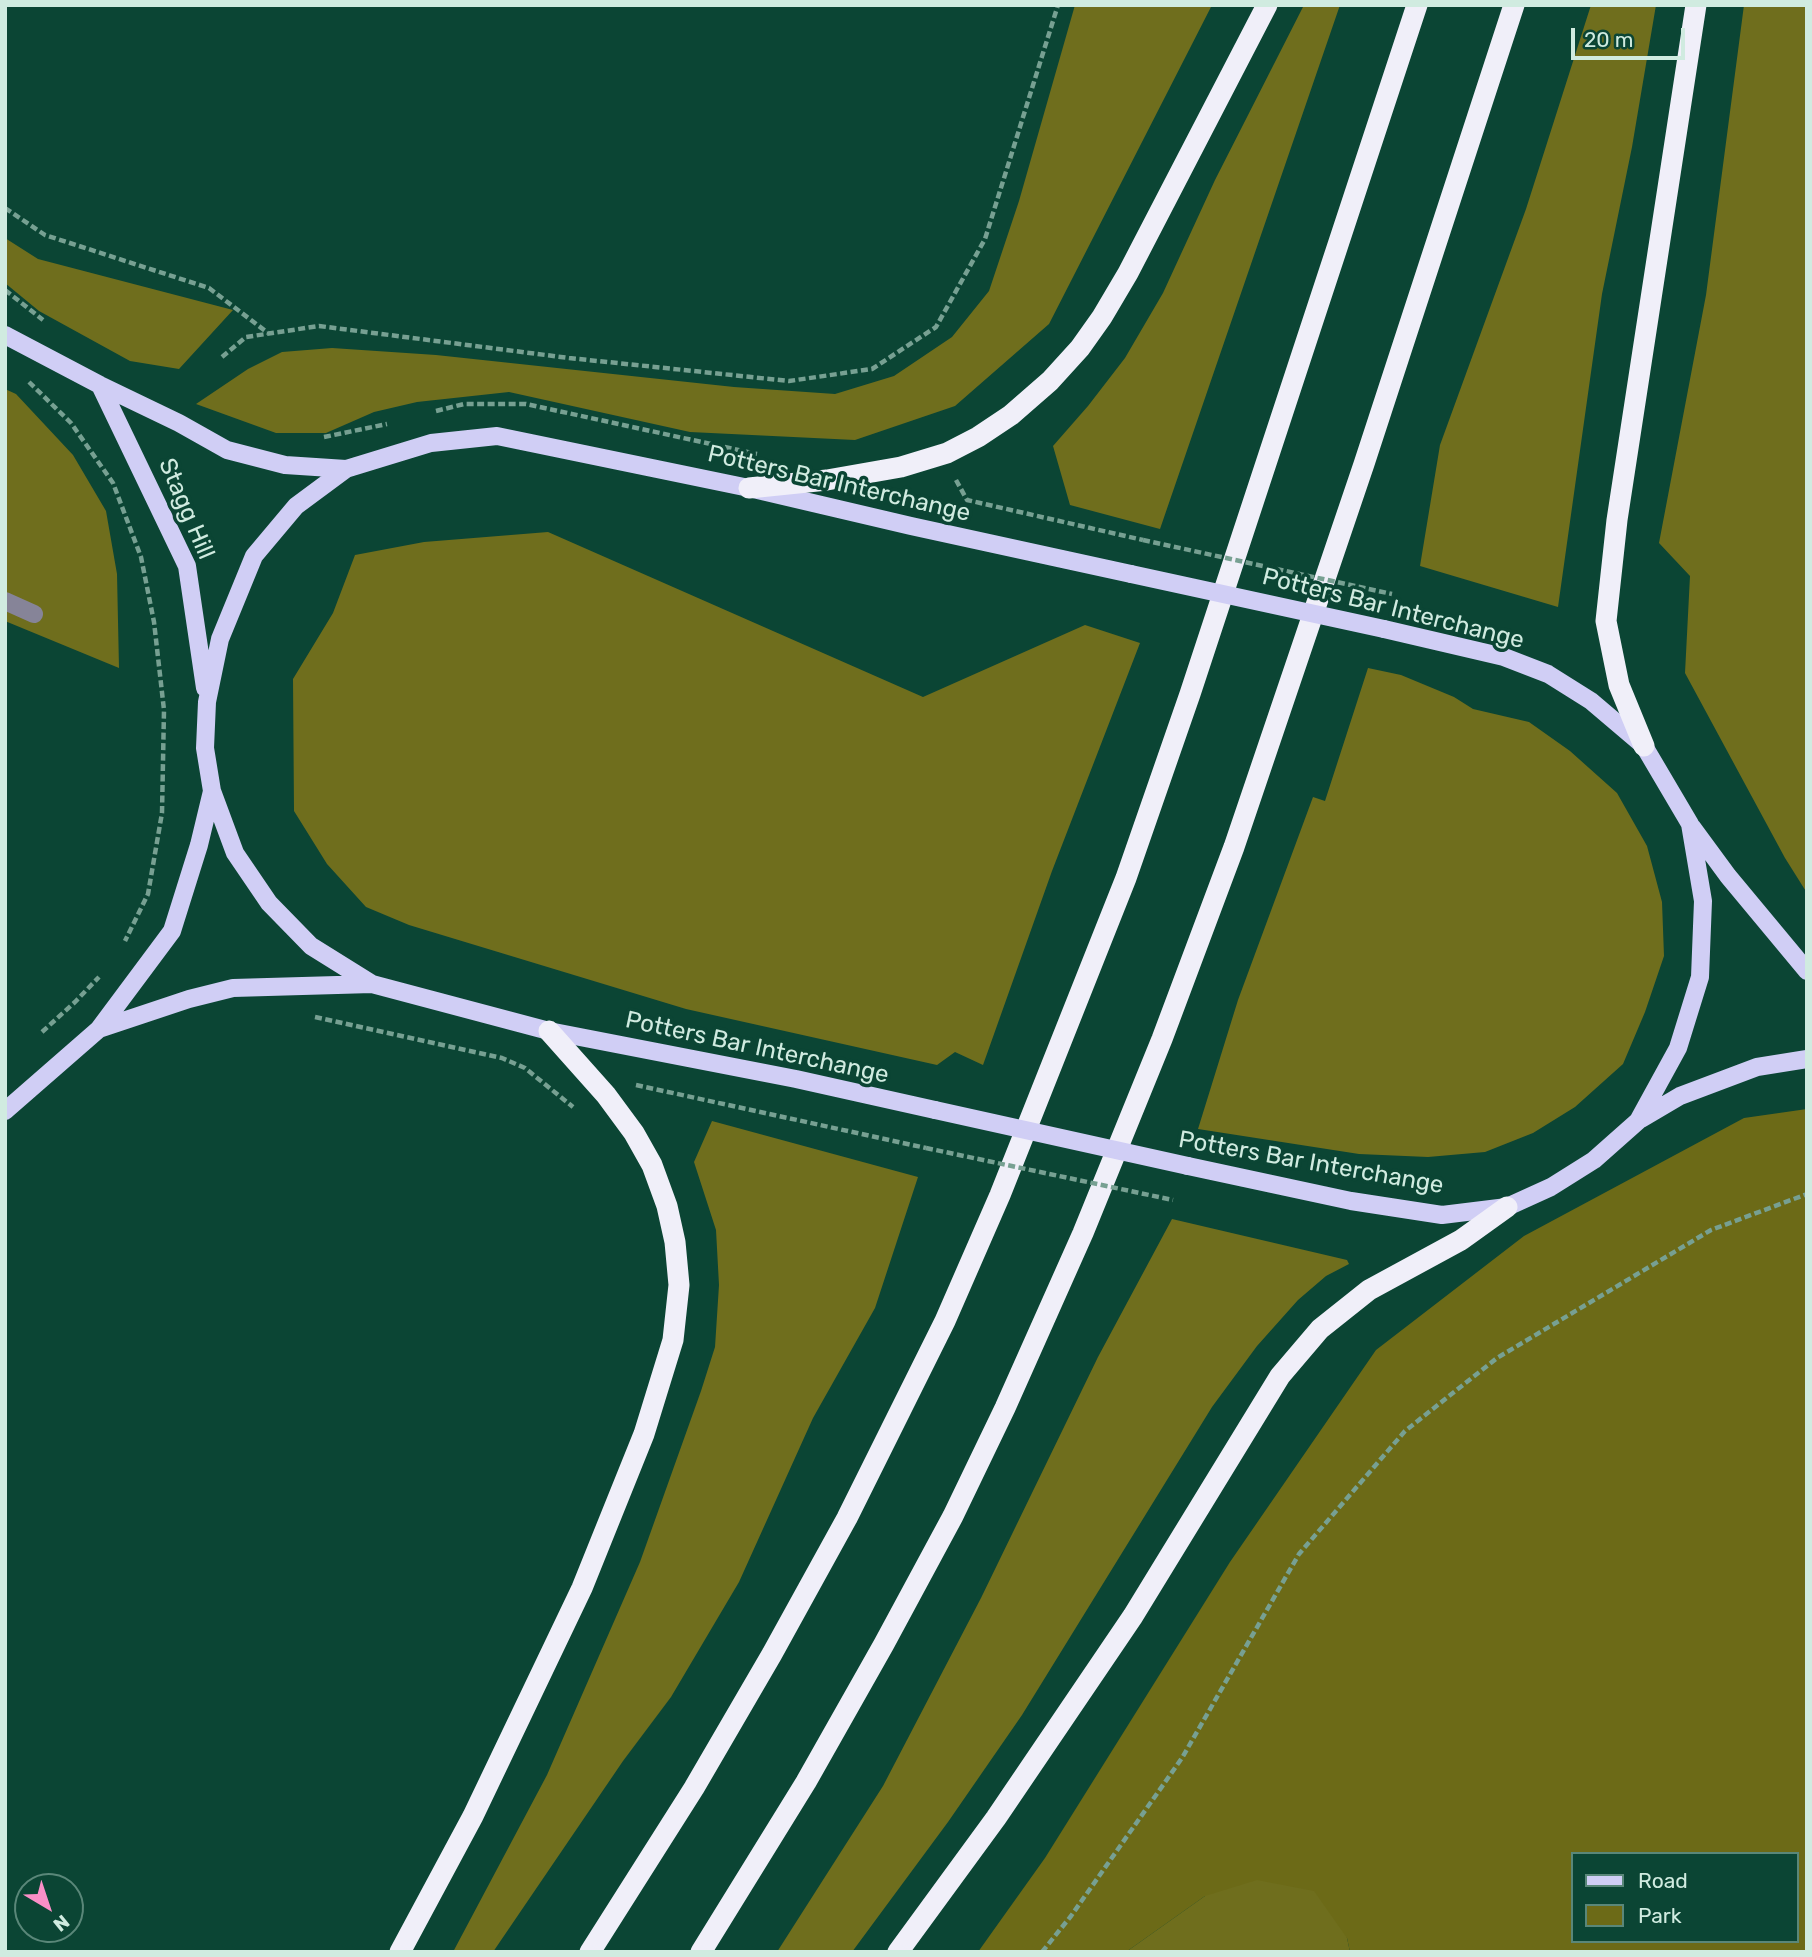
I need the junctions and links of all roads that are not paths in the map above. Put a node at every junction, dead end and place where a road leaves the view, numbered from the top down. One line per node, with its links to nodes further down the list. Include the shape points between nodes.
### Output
1 (1266, 5): 8 (highway, via 1128,273 1080,348 1050,381 1011,415 947,453 901,467)
2 (1417, 5): 24 (highway, via 1176,734 1111,915 1000,1195 945,1321 848,1518 694,1788)
3 (1514, 5): 25 (highway, via 1238,835 1083,1233 953,1516 806,1782)
4 (1696, 5): 12 (highway, via 1617,520 1606,621 1619,685)
5 (5, 335): 6 (main road, Stagg Hill)
6 (100, 385): 7 (main road, Stagg Hill, via 227,450 285,465); 11 (main road, Stagg Hill, via 187,566)
7 (346, 470): 8 (main road, Potters Bar Interchange, via 430,443 497,436); 11 (main road, Potters Bar Interchange, via 296,506 254,556 220,639)
8 (749, 488): 12 (main road, Potters Bar Interchange, bridge, via 1504,657 1548,674 1591,701)
9 (5, 601): 10 (lane)
10 (34, 614)
11 (207, 702): 13 (main road, Potters Bar Interchange, via 205,748)
12 (1644, 746): 14 (main road, Potters Bar Interchange)
13 (212, 791): 16 (main road, Potters Bar Interchange, via 235,853 269,903 311,946); 17 (main road, via 172,931)
14 (1690, 824): 15 (main road); 21 (main road, Potters Bar Interchange, via 1703,901 1700,976 1678,1048)
15 (1807, 971)
16 (372, 984): 17 (main road, via 233,988); 18 (main road, Potters Bar Interchange)
17 (99, 1029): 20 (main road)
18 (548, 1031): 22 (main road, Potters Bar Interchange, bridge, via 796,1079 1351,1201 1442,1215); 23 (highway, via 606,1095 652,1165 675,1242 679,1286 673,1340 644,1434 582,1588 473,1815)
19 (1807, 1059): 21 (main road, via 1757,1067 1680,1096)
20 (5, 1111)
21 (1638, 1121): 22 (main road, Potters Bar Interchange, via 1594,1160)
22 (1507, 1208): 26 (highway, via 1461,1240 1369,1290 1320,1329 1280,1376 1133,1616 996,1818)
23 (400, 1952)
24 (590, 1952)
25 (701, 1952)
26 (898, 1952)

